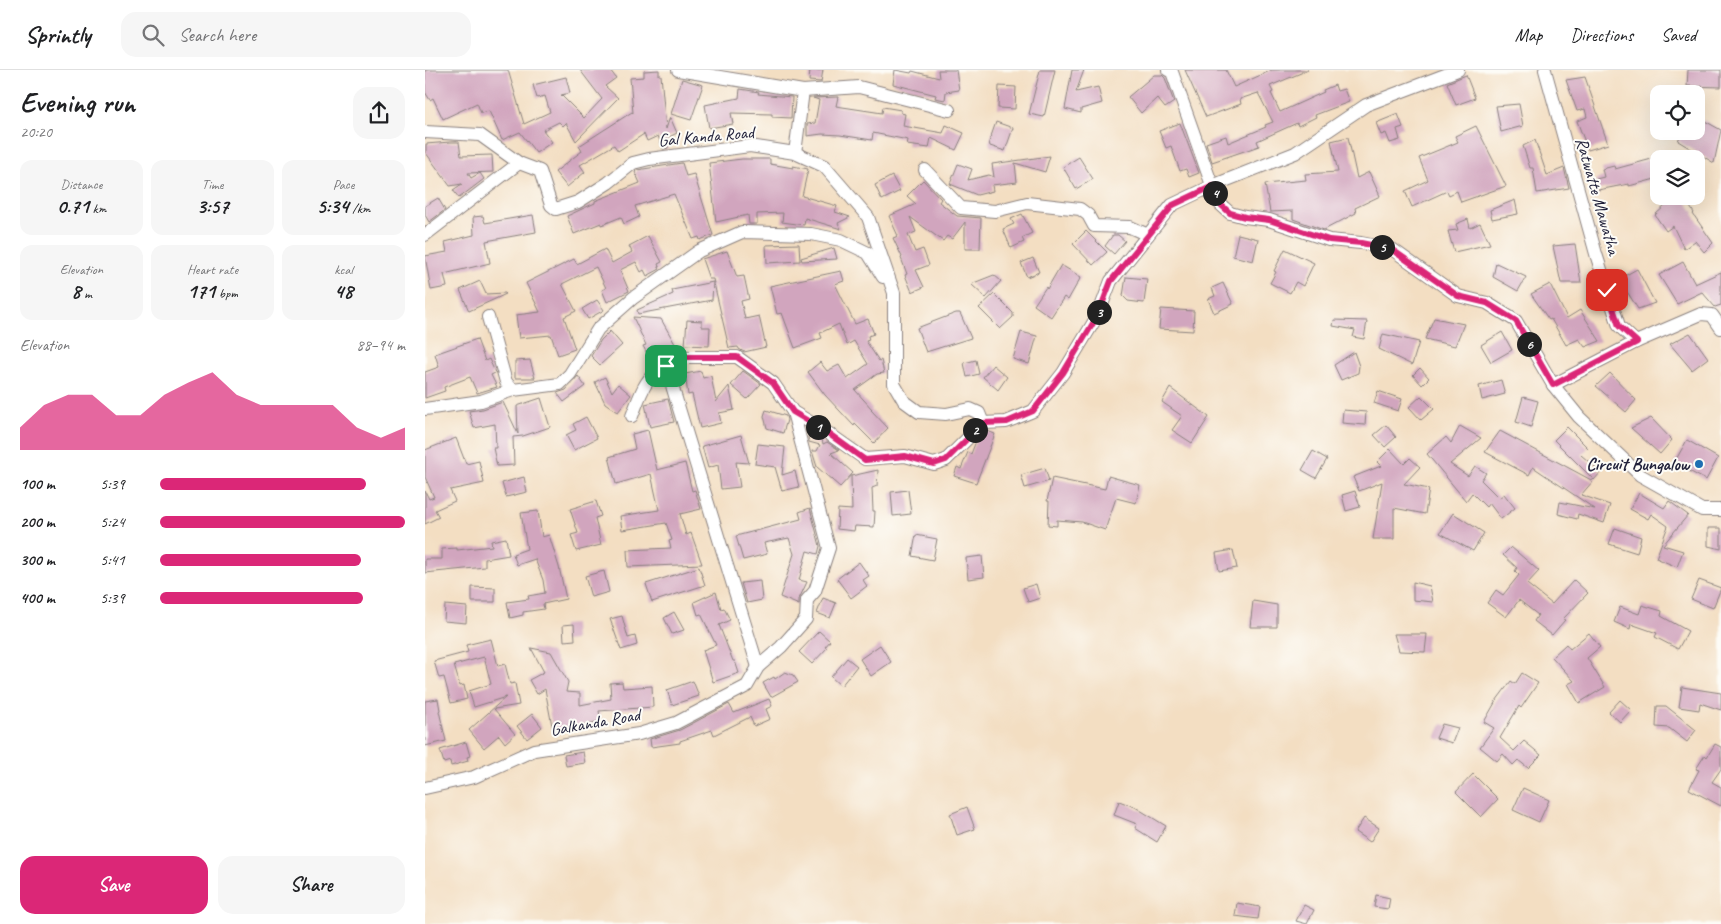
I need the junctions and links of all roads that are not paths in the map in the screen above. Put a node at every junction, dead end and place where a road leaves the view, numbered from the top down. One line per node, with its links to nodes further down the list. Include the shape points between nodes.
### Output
1 (678, 70): 5 (street)
2 (1168, 70): 11 (street, via 1172,72)
3 (1458, 70): 11 (street, via 1366,105 1295,153)
4 (1547, 75): 17 (street, Ratwatte Mawatha, via 1593,245 1619,326)
5 (803, 91): 6 (street, via 859,87); 8 (street)
6 (949, 110)
7 (425, 132): 9 (street, Gal Kanda Road, via 480,135)
8 (795, 153): 9 (street, Gal Kanda Road, via 750,146 633,163 608,184 578,202 555,209 540,171); 14 (street, Gal Kanda Road, via 824,166 868,217)
9 (519, 163): 12 (street)
10 (925, 170): 13 (street, via 961,208 995,211 1027,203 1080,209 1094,226 1130,227)
11 (1213, 186): 13 (street, via 1173,205); 19 (street, via 1220,204 1230,213 1269,220 1329,240 1391,249 1458,296 1487,303 1516,321)
12 (426, 233)
13 (1149, 235): 24 (street, via 1111,281 1098,315 1063,373 1033,411 1007,422)
14 (894, 293): 20 (street, via 868,253 841,240 811,234 742,232 699,250 633,298 598,328 571,374 560,384); 24 (street, Gal Kanda Road, via 894,384 904,402 919,412 946,414 970,409 979,413)
15 (487, 317): 20 (street, via 506,382)
16 (1721, 328): 17 (street, via 1713,315 1701,314)
17 (1637, 342): 19 (street)
18 (666, 366): 22 (street, via 681,357 737,357 773,383); 23 (street, via 656,370 645,383); 26 (street)
19 (1553, 385): 25 (street, via 1579,416 1640,475 1702,510)
20 (513, 390): 21 (street, via 481,401)
21 (425, 409)
22 (793, 412): 24 (street, via 865,460 905,456 934,464 946,460); 26 (street, Galkanda Road, via 829,548 815,591 807,600 806,619 781,647)
23 (632, 416)
24 (983, 423)
25 (1721, 510)
26 (757, 667): 27 (street, Galkanda Road, via 747,686 676,723 639,734 534,750 473,777)
27 (425, 788)

